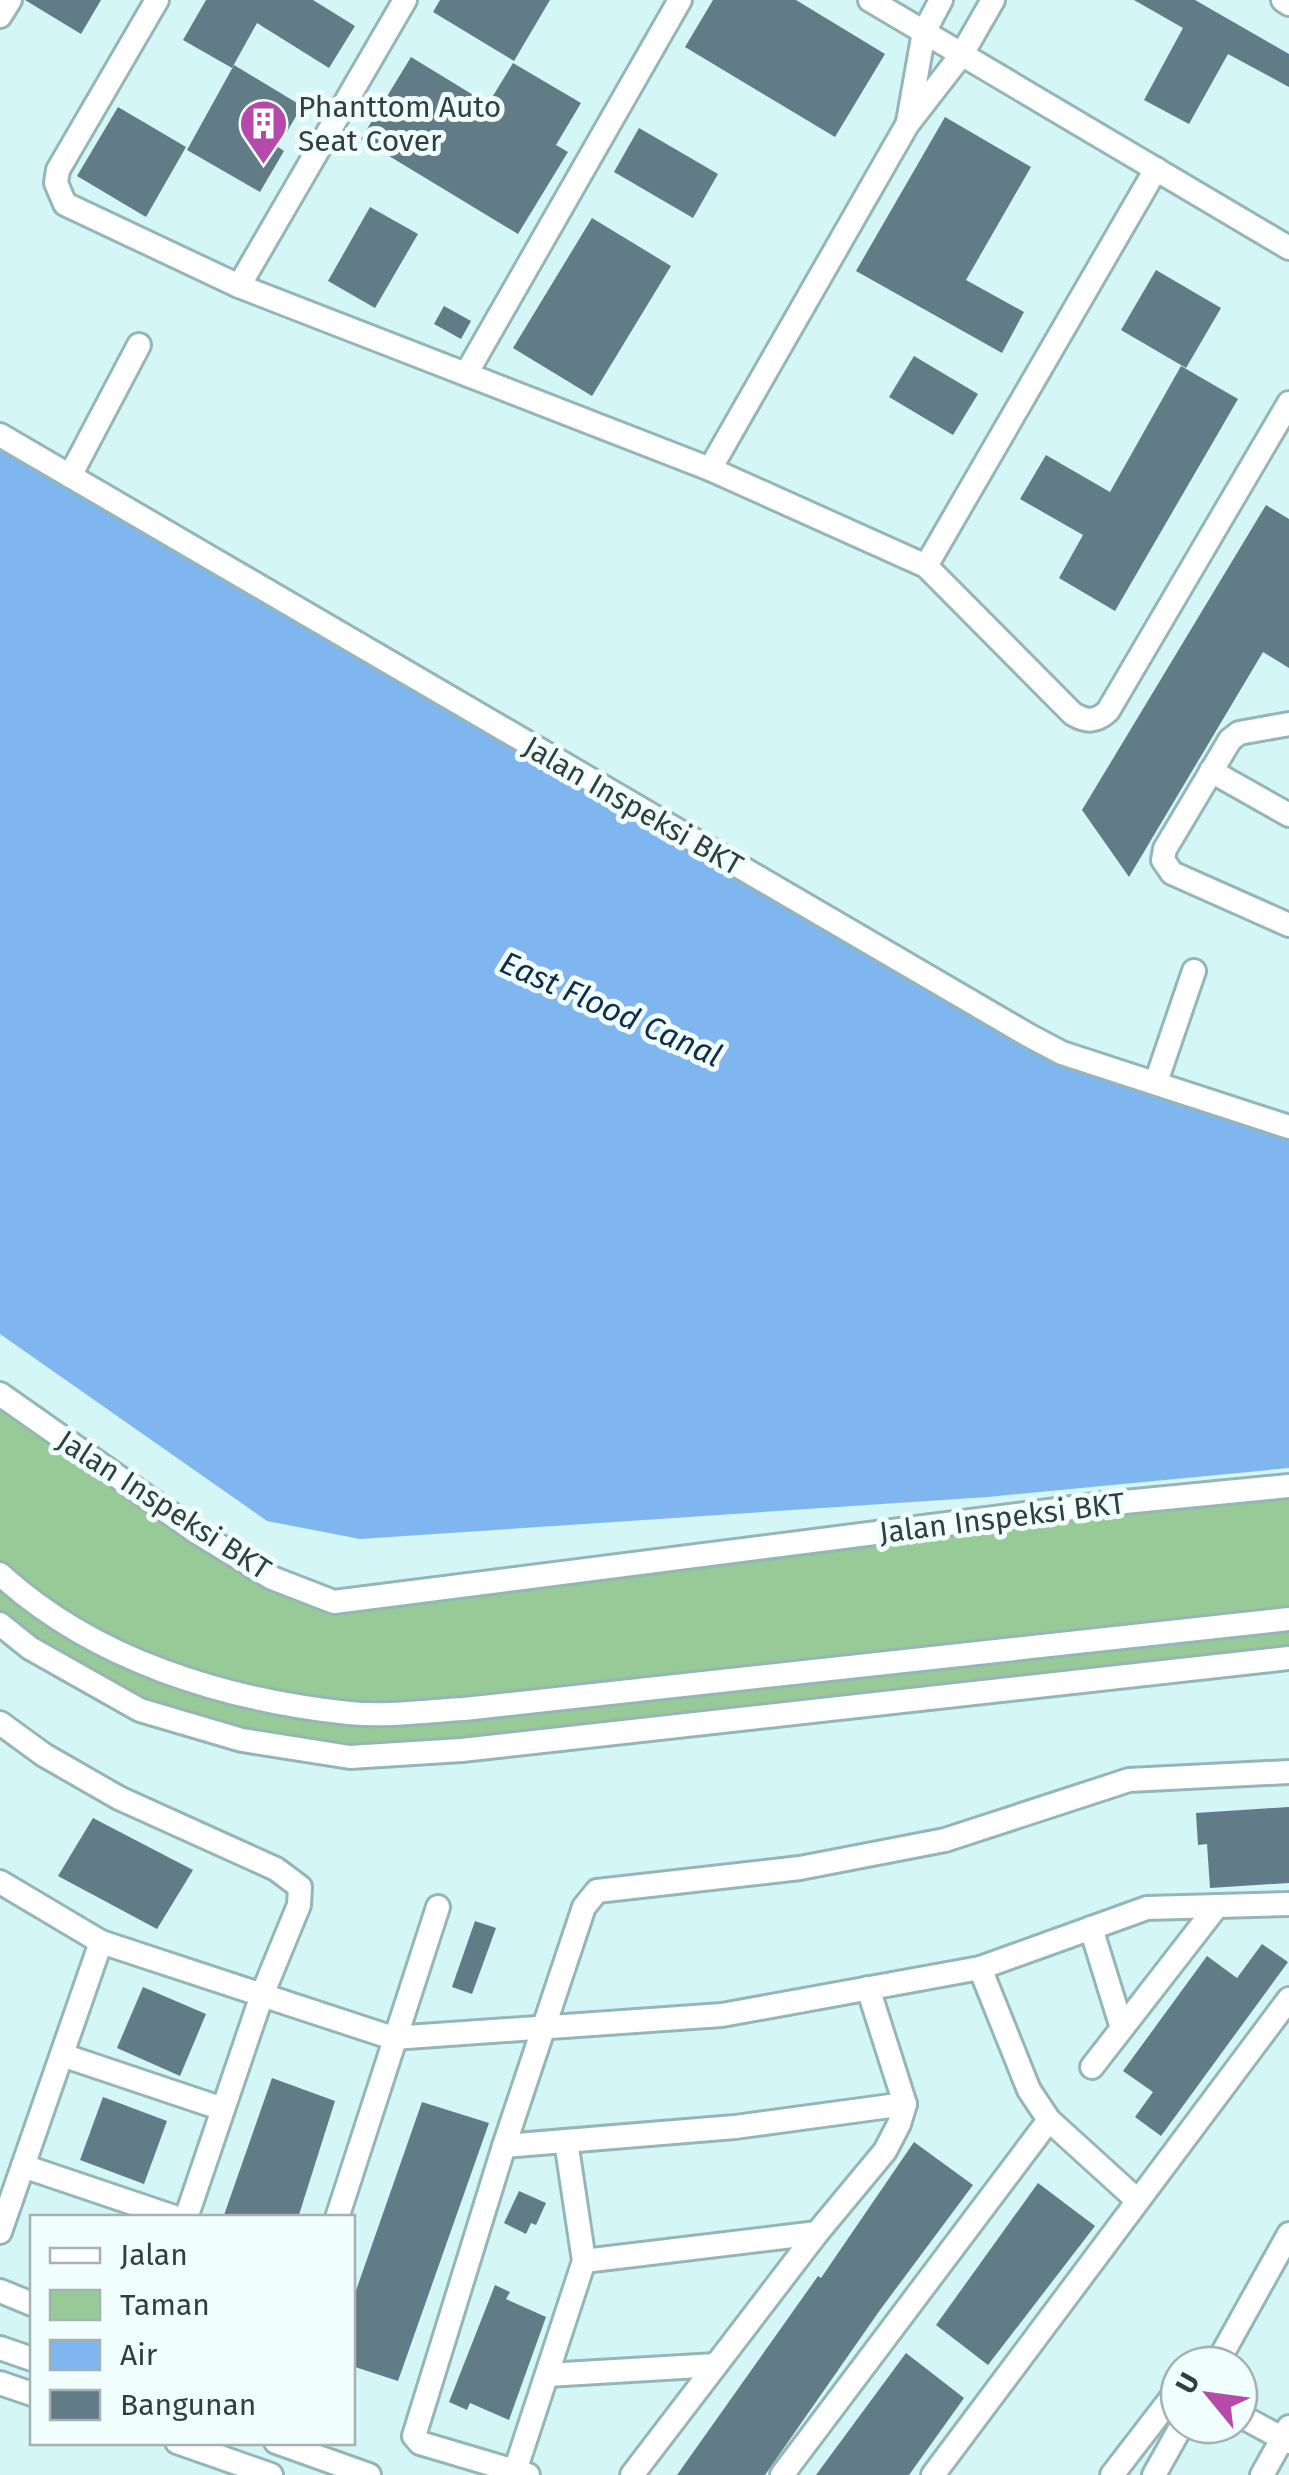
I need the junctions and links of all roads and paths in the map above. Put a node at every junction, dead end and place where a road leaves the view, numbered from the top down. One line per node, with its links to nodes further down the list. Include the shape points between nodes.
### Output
1 (10, 0): 8 (street)
2 (157, 0): 14 (street, via 58,170 59,194 75,211)
3 (406, 0): 14 (street)
4 (680, 0): 16 (street)
5 (870, 0): 9 (street)
6 (941, 0): 9 (street)
7 (993, 0): 10 (street)
8 (0, 16)
9 (924, 32): 10 (street); 11 (street)
10 (962, 54): 11 (street); 12 (street)
11 (907, 126): 19 (street)
12 (1156, 168): 13 (street); 21 (street)
13 (1289, 248)
14 (239, 286): 16 (street)
15 (139, 345): 20 (street)
16 (466, 374): 19 (street)
17 (1289, 402): 21 (street, via 1111,705 1093,720 1073,714)
18 (0, 435): 20 (street, Jalan Inspeksi BKT)
19 (710, 468): 21 (street)
20 (70, 476): 27 (street, Jalan Inspeksi BKT, via 1062,1053)
21 (926, 566)
22 (1289, 724): 23 (street, via 1239,733)
23 (1212, 771): 24 (street); 25 (street, via 1163,860 1172,873)
24 (1289, 815)
25 (1289, 925)
26 (1194, 971): 27 (street)
27 (1156, 1082): 28 (street, Jalan Inspeksi BKT)
28 (1289, 1126)
29 (0, 1394): 30 (street, Jalan Inspeksi BKT, via 195,1531 272,1578 334,1602)
30 (1289, 1486)
31 (0, 1574): 32 (street, via 29,1601 132,1660 241,1696 353,1714 464,1709)
32 (1289, 1619)
33 (0, 1624): 34 (street, via 140,1710 242,1740 350,1757)
34 (1289, 1658)
35 (0, 1722): 45 (street, via 119,1798 296,1882 302,1893)
36 (1289, 1772): 47 (street, via 1128,1780 945,1840 800,1868 596,1892 584,1907)
37 (0, 1882): 42 (street)
38 (1289, 1904): 39 (street)
39 (1217, 1906): 41 (street, via 1147,1908); 48 (street)
40 (438, 1907): 49 (street)
41 (1091, 1928): 43 (street); 48 (street)
42 (101, 1942): 45 (street); 50 (street)
43 (980, 1968): 44 (street); 54 (street, via 1029,2090)
44 (868, 1988): 47 (street, via 722,2015); 52 (street)
45 (262, 1995): 49 (street); 53 (street)
46 (1289, 1999): 58 (street)
47 (544, 2028): 49 (street); 56 (street)
48 (1122, 2028): 51 (street)
49 (394, 2038): 61 (street)
50 (62, 2056): 53 (street); 57 (street)
51 (1092, 2066)
52 (905, 2104): 55 (street); 63 (street, via 885,2150)
53 (223, 2108): 60 (street)
54 (1049, 2120): 58 (street); 86 (street)
55 (566, 2141): 56 (street); 65 (street)
56 (504, 2146): 83 (street, via 414,2436)
57 (23, 2166): 59 (street); 62 (street)
58 (1137, 2200): 87 (street)
59 (167, 2215)
60 (187, 2215)
61 (338, 2215)
62 (0, 2232)
63 (817, 2232): 65 (street); 71 (street)
64 (1289, 2234): 68 (street)
65 (584, 2261): 72 (street)
66 (0, 2291): 67 (street)
67 (30, 2303)
68 (1227, 2345)
69 (0, 2348): 70 (street)
70 (30, 2358)
71 (716, 2365): 72 (street); 85 (street)
72 (546, 2375): 83 (street)
73 (0, 2382): 74 (street)
74 (30, 2393)
75 (1159, 2414): 88 (street)
76 (1259, 2424): 77 (street)
77 (1287, 2436): 90 (street)
78 (186, 2445): 82 (street)
79 (264, 2445): 82 (street)
80 (284, 2445): 84 (street)
81 (1171, 2445): 89 (street)
82 (263, 2472)
83 (521, 2473)
84 (369, 2475)
85 (632, 2475)
86 (782, 2475)
87 (934, 2475)
88 (1112, 2475)
89 (1154, 2475)
90 (1262, 2475)

